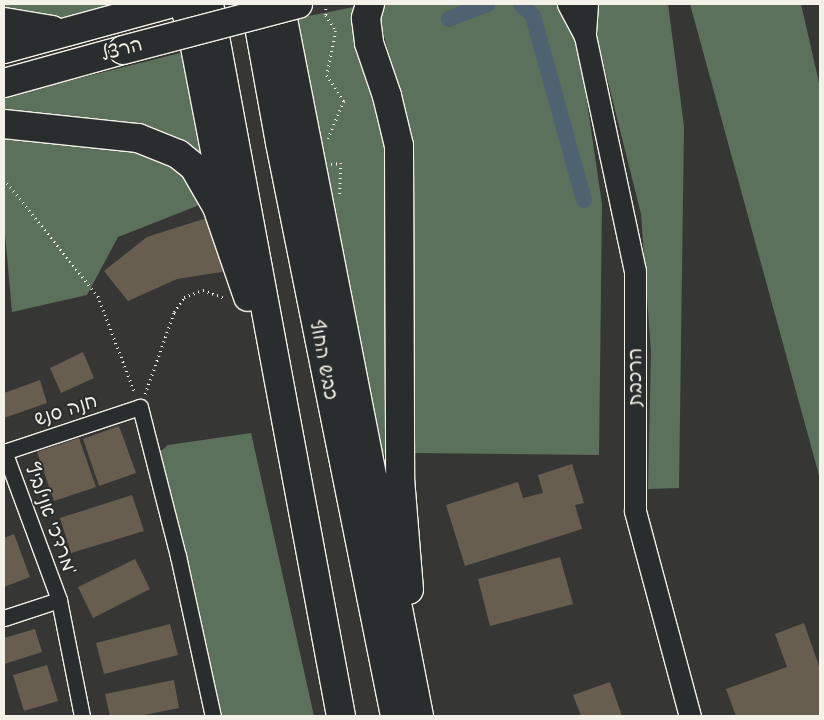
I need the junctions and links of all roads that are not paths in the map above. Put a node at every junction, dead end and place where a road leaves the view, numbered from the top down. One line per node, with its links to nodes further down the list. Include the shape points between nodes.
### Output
1 (168, 4): 11 (highway, הרצל)
2 (183, 4): 16 (highway, via 191,26)
3 (208, 4): 17 (highway)
4 (280, 4): 25 (highway)
5 (298, 4): 9 (highway, הרצל, bridge)
6 (370, 4): 25 (highway, via 366,18 369,43 399,146 400,478)
7 (568, 4): 12 (street, הרכבת)
8 (587, 4): 12 (street, הרכבת)
9 (248, 11): 14 (highway, הרצל, bridge); 24 (highway, כביש החוף, via 282,152)
10 (4, 22): 11 (highway, via 30,28)
11 (71, 29): 13 (highway, הרצל)
12 (585, 36): 26 (street, הרכבת, via 634,271 635,512)
13 (4, 49)
14 (4, 84)
15 (4, 124): 16 (highway, via 138,138 178,154 194,167 217,207)
16 (238, 268): 17 (highway)
17 (277, 378): 23 (highway)
18 (4, 452): 19 (street, מרדכי אנילביץ'); 22 (street, חנה סנש, via 140,407 178,556)
19 (59, 600): 20 (street); 21 (street, מרדכי אנילביץ')
20 (4, 618)
21 (82, 716)
22 (213, 716)
23 (341, 716)
24 (395, 716)
25 (419, 716)
26 (690, 716)

